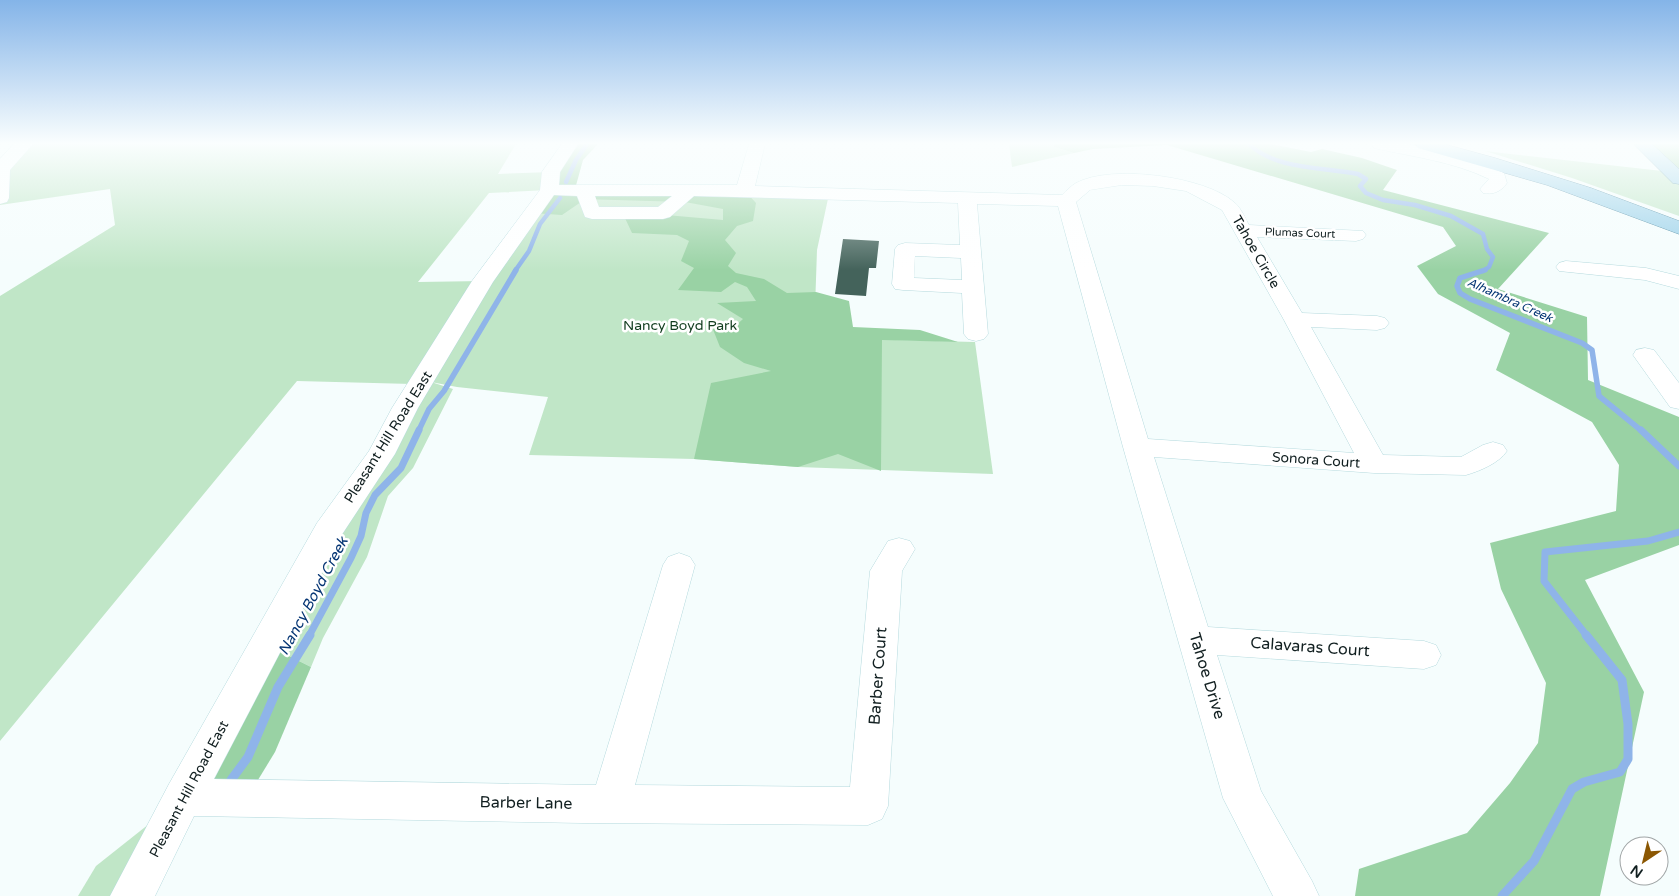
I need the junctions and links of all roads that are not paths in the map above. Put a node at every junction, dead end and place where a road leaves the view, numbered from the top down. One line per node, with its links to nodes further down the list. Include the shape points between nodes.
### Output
1 (549, 186): 9 (street, Pleasant Hill Road East)
2 (745, 186): 10 (street)
3 (1085, 186): 12 (street, Tahoe Circle)
4 (1183, 186): 14 (street, Tahoe Circle, via 1216,197 1229,208)
5 (1494, 186): 8 (street)
6 (1569, 186): 13 (main road)
7 (1591, 186): 13 (main road)
8 (1489, 189)
9 (549, 190): 10 (street, via 584,190 592,213 663,213 688,191); 32 (street, Pleasant Hill Road East, via 483,282 410,400 381,454 328,531)
10 (744, 191): 11 (street)
11 (966, 198): 12 (street); 16 (street)
12 (1066, 201): 25 (street)
13 (1675, 221)
14 (1244, 231): 15 (street, Plumas Court); 20 (street, Tahoe Circle)
15 (1356, 235)
16 (970, 252): 19 (street); 19 (street, via 905,249 903,284)
17 (1566, 267): 18 (street, via 1646,274)
18 (1679, 282)
19 (972, 287): 22 (street)
20 (1295, 320): 21 (street); 27 (street, Tahoe Circle)
21 (1377, 323)
22 (976, 334)
23 (1645, 355): 24 (street)
24 (1679, 401)
25 (1136, 447): 27 (street, Sonora Court); 30 (street, Tahoe Drive)
26 (1493, 451): 27 (street, Sonora Court, via 1466,466)
27 (1374, 464)
28 (899, 549): 34 (street, Barber Court, via 886,571)
29 (679, 565): 33 (street)
30 (1196, 640): 31 (street, Calavaras Court); 36 (street, Tahoe Drive, via 1244,798)
31 (1424, 655)
32 (184, 797): 33 (street, Barber Lane); 35 (street, Pleasant Hill Road East)
33 (610, 804): 34 (street, Barber Lane)
34 (868, 806)
35 (132, 896)
36 (1297, 896)

